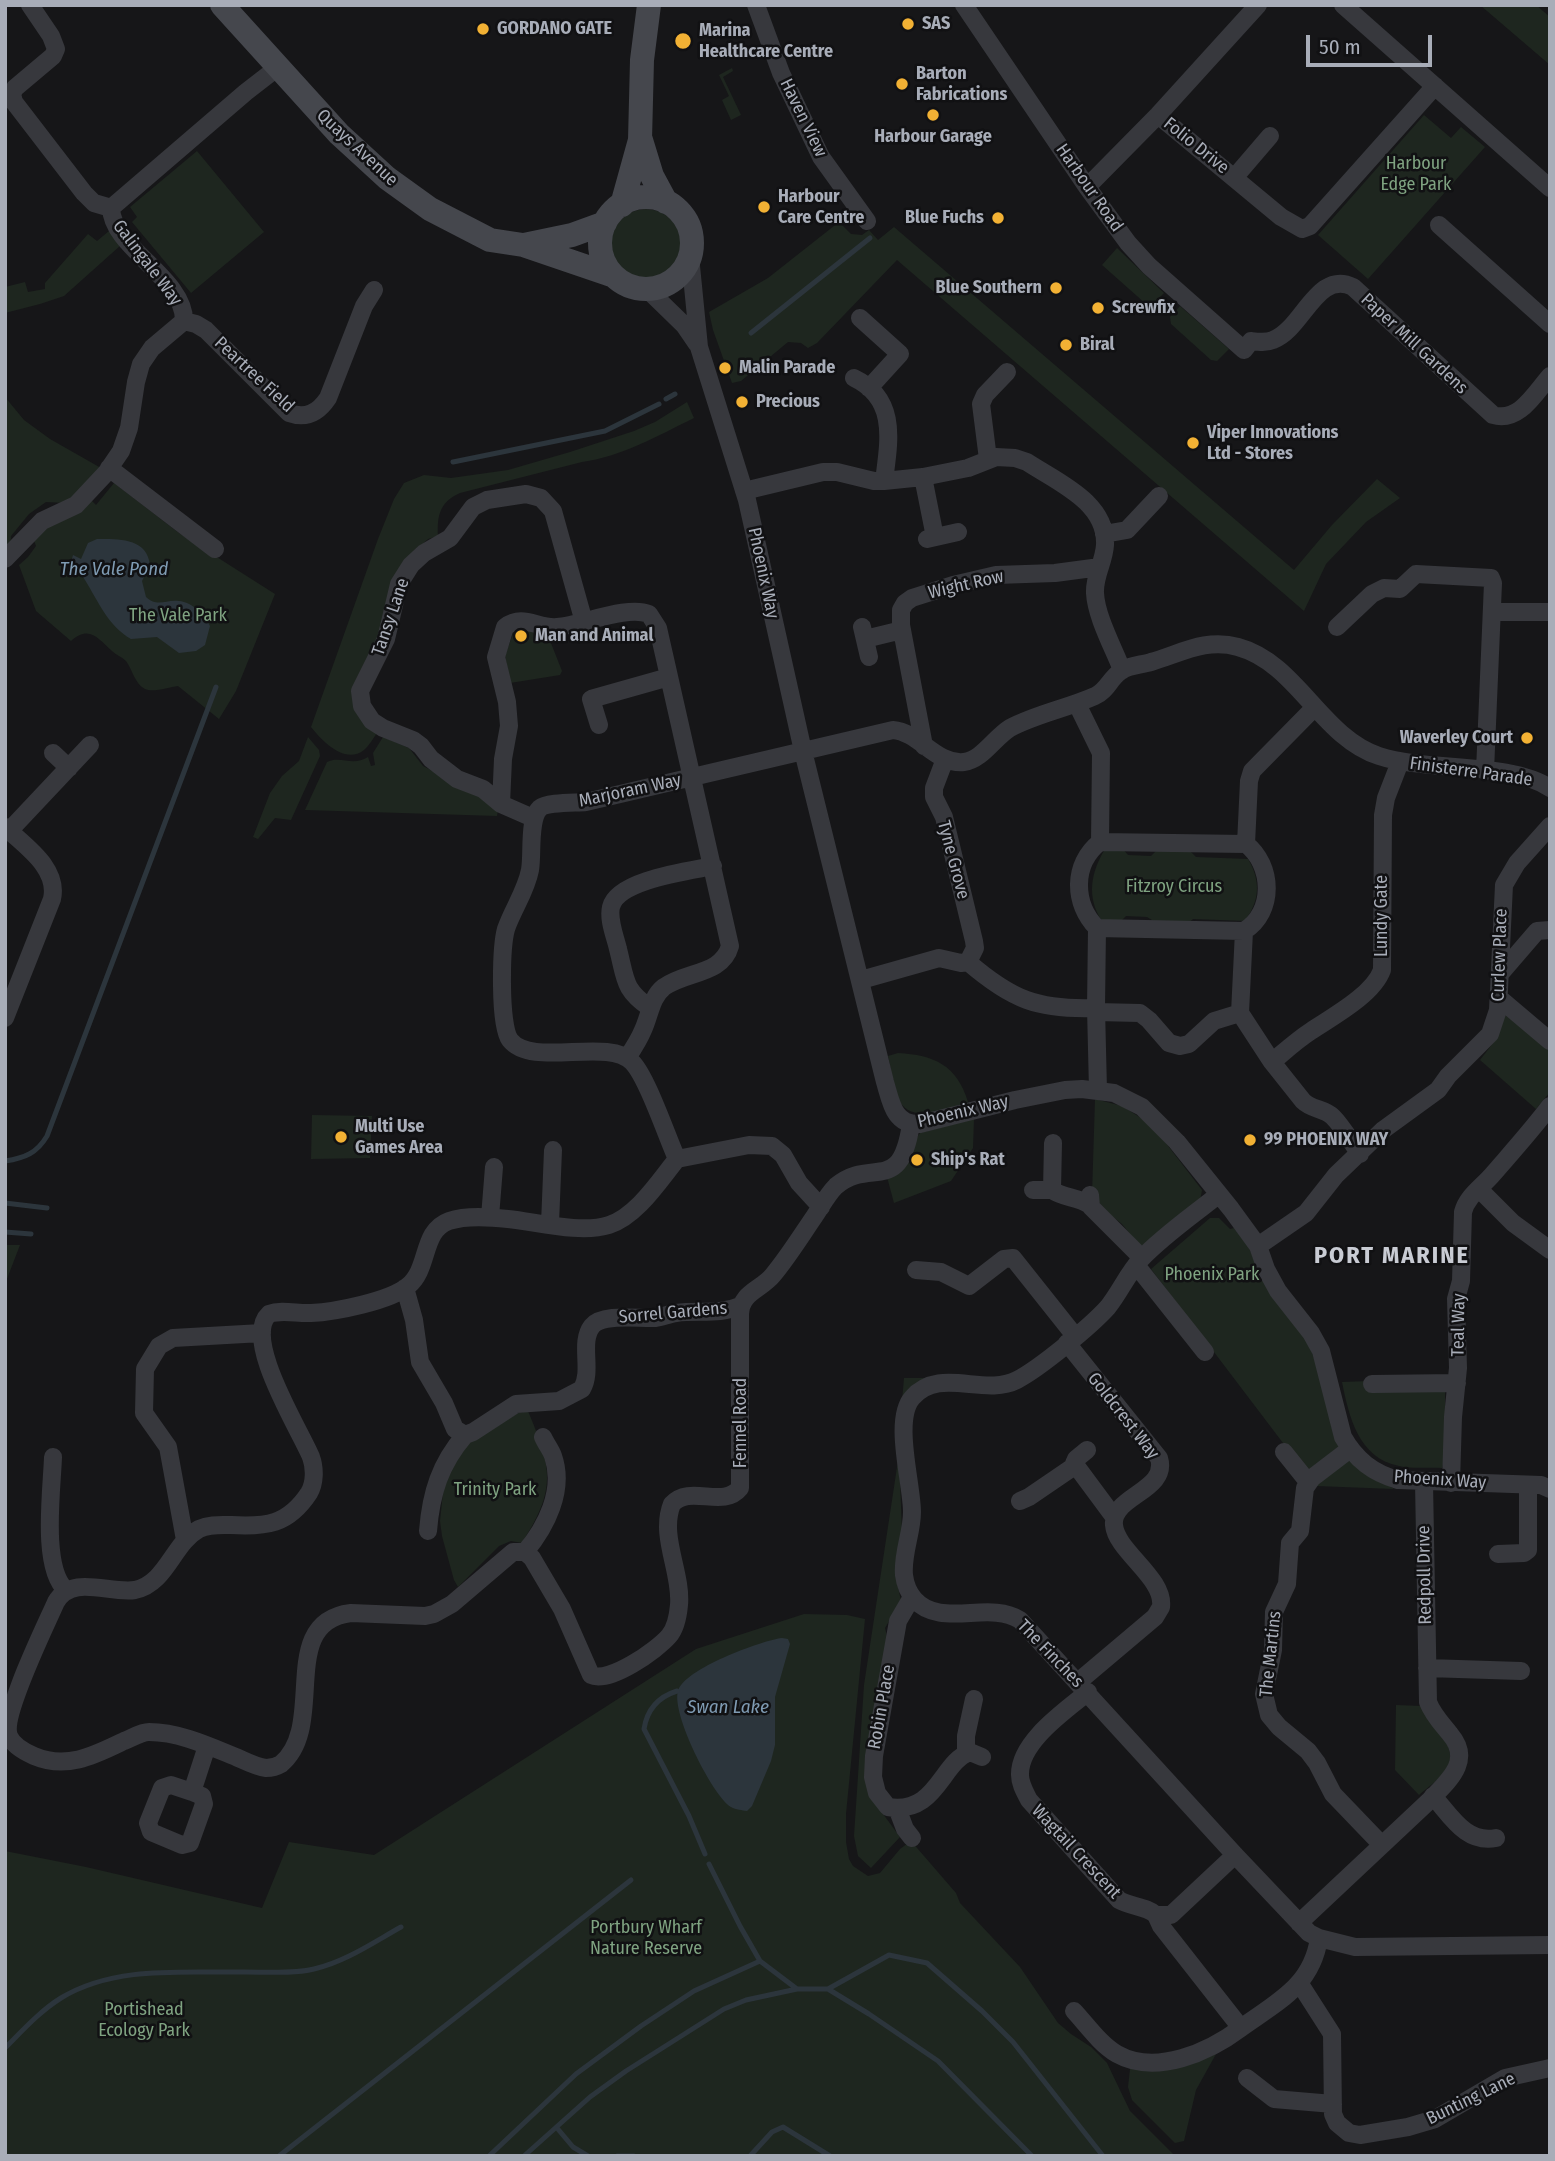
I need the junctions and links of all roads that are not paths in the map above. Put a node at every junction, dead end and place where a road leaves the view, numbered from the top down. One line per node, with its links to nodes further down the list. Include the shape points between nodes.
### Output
1 (30, 5): 10 (street, via 56,51)
2 (222, 5): 8 (street, Quays Avenue)
3 (649, 5): 13 (street)
4 (755, 5): 20 (street, Haven View, via 821,157)
5 (964, 5): 15 (street, Harbour Road)
6 (1258, 5): 11 (street)
7 (1343, 5): 9 (street)
8 (277, 68): 19 (street, Galingale Way); 23 (street, Quays Avenue, via 387,178 430,209 490,240)
9 (1435, 86): 14 (street, Folio Drive, via 1307,228 1296,227); 16 (street)
10 (9, 94): 19 (street, via 84,193 96,204)
11 (1158, 115): 14 (street, Folio Drive); 15 (street)
12 (1270, 136): 14 (street, Folio Drive)
13 (640, 140): 17 (street); 18 (street)
14 (1234, 178)
15 (1087, 187): 32 (street, Harbour Road, via 1139,256)
16 (1550, 187)
17 (666, 202): 18 (street, via 636,199); 24 (street, via 685,219 692,243)
18 (622, 205): 21 (street)
19 (111, 208): 29 (street, Galingale Way, via 120,231 175,293)
20 (867, 221)
21 (605, 223): 23 (street, Quays Avenue); 25 (street, via 601,251)
22 (1440, 225): 30 (street)
23 (523, 246): 25 (street, Quays Avenue)
24 (690, 256): 26 (street, via 674,280); 31 (street, Phoenix Way)
25 (614, 276): 26 (street, via 623,284)
26 (647, 289): 31 (street, Phoenix Way)
27 (374, 290): 29 (street, Peartree Field, via 328,398 306,416 289,413 206,330)
28 (860, 318): 36 (street, via 900,354)
29 (184, 321): 38 (street, Galingale Way, via 141,363 129,429)
30 (1550, 324)
31 (699, 347): 41 (street, Phoenix Way)
32 (1242, 347): 34 (street, Paper Mill Gardens, via 1244,350 1251,341 1280,337 1327,286 1341,283 1358,292 1493,415 1508,417 1517,412)
33 (1007, 372): 37 (street, via 981,404)
34 (1550, 376)
35 (854, 378): 36 (street)
36 (869, 388): 40 (street, via 888,418)
37 (988, 459): 39 (street); 44 (street, via 1011,457 1027,462 1088,503)
38 (109, 468): 45 (street); 46 (street, Galingale Way, via 85,497 69,510 42,521)
39 (923, 477): 40 (street); 43 (street, via 931,538)
40 (884, 481): 41 (street, via 823,472)
41 (744, 491): 61 (street, Phoenix Way)
42 (1159, 496): 44 (street, via 1127,530)
43 (958, 532)
44 (1104, 534): 47 (street)
45 (215, 549)
46 (5, 559)
47 (1100, 567): 52 (street, Wight Row, via 996,575 953,584 905,603); 54 (street, via 1096,601)
48 (1492, 612): 49 (street); 51 (street, via 1490,577 1416,574 1400,589 1384,587 1372,594); 66 (street)
49 (1550, 612)
50 (584, 622): 55 (street, via 634,612 649,614 658,628); 69 (street, via 553,627 517,620 505,626 496,657 509,714); 69 (street, Tansy Lane, via 553,511 536,496 509,495 478,503 450,538 411,565 399,584 386,639 360,691 364,711 383,729 413,740 451,774)
51 (1337, 627)
52 (902, 630): 53 (street); 60 (street, Wight Row)
53 (865, 641)
54 (1122, 670): 56 (street, via 1101,693); 57 (street, Finisterre Parade, via 1196,646 1227,645 1266,660)
55 (669, 677): 58 (street, via 592,699); 67 (street)
56 (1077, 704): 63 (street, via 1014,726 971,760); 73 (street, via 1101,753)
57 (1314, 708): 64 (street, Finisterre Parade, via 1361,748); 74 (street, via 1252,771)
58 (599, 725)
59 (90, 745): 65 (street)
60 (923, 746): 61 (street, via 893,730); 63 (street)
61 (803, 751): 67 (street, Marjoram Way); 81 (street, Phoenix Way)
62 (53, 753): 65 (street)
63 (945, 759): 79 (street, Tyne Grove, via 934,797 944,817 974,941)
64 (1400, 762): 66 (street, Finisterre Parade); 89 (street, Lundy Gate, via 1383,815 1380,978)
65 (69, 768): 72 (street)
66 (1485, 771): 68 (street, Finisterre Parade, via 1531,779)
67 (692, 778): 70 (street, Marjoram Way, via 586,802 544,805); 75 (street)
68 (1550, 788)
69 (501, 804): 70 (street, Tansy Lane)
70 (533, 818): 88 (street, via 530,871 504,939 507,1034 523,1049)
71 (1550, 826): 80 (street, Curlew Place, via 1517,863 1504,886)
72 (7, 829): 84 (street, via 47,869 54,888)
73 (1100, 842): 74 (street); 76 (street, via 1086,859 1079,887 1084,910)
74 (1246, 844): 78 (street, via 1261,861 1267,884 1261,913)
75 (713, 866): 83 (street, via 730,941 727,955 710,969 670,983); 83 (street, via 637,885 613,901 611,922 628,989)
76 (1097, 928): 78 (street); 85 (street)
77 (1550, 930): 80 (street, via 1536,931)
78 (1244, 931): 86 (street)
79 (968, 962): 81 (street, via 939,958); 85 (street, via 1023,1000 1053,1008)
80 (1500, 974): 82 (street, Curlew Place)
81 (861, 981): 92 (street, Phoenix Way, via 893,1108)
82 (1499, 998): 87 (street); 95 (street, Curlew Place, via 1495,1022 1484,1042 1436,1092 1383,1130)
83 (650, 1008): 88 (street)
84 (7, 1010)
85 (1096, 1010): 86 (street, via 1140,1013 1169,1043 1180,1046 1189,1044 1214,1021); 90 (street)
86 (1240, 1013): 89 (street)
87 (1550, 1041)
88 (627, 1058): 96 (street, via 636,1066)
89 (1272, 1062): 95 (street, via 1309,1107 1333,1117)
90 (1098, 1090): 92 (street, Phoenix Way, via 1046,1093); 101 (street, Phoenix Way, via 1129,1100 1155,1118)
91 (1550, 1107): 98 (street, Teal Way)
92 (911, 1125): 102 (street, via 905,1151 891,1169 844,1181)
93 (1053, 1143): 100 (street)
94 (553, 1150): 104 (street)
95 (1360, 1154): 105 (street, Curlew Place, via 1302,1217)
96 (677, 1159): 102 (street, via 749,1145 772,1146); 104 (street, via 615,1223 588,1228)
97 (494, 1167): 103 (street)
98 (1479, 1189): 106 (street, via 1513,1223); 114 (street, Teal Way, via 1462,1212)
99 (1032, 1190): 100 (street)
100 (1052, 1190): 107 (street, via 1090,1199)
101 (1218, 1195): 105 (street, Phoenix Way); 107 (street)
102 (821, 1207): 110 (street, via 774,1274)
103 (490, 1217): 104 (street); 109 (street, via 441,1225 430,1238 421,1271)
104 (550, 1224)
105 (1258, 1246): 118 (street, Phoenix Way, via 1271,1280 1317,1342)
106 (1550, 1250)
107 (1139, 1262): 112 (street, via 1106,1308); 113 (street)
108 (916, 1270): 112 (street, Goldcrest Way, via 942,1272 969,1286 1004,1259 1013,1258)
109 (405, 1288): 111 (street, via 332,1310 274,1312 265,1318); 116 (street, via 420,1362 455,1429)
110 (740, 1306): 116 (street, Sorrel Gardens, via 722,1312 598,1321 589,1332 582,1389 559,1401 516,1404); 130 (street, Fennel Road, via 741,1484 729,1497 685,1496 672,1504 668,1524 679,1604 675,1626 667,1638 623,1670 594,1677 562,1609)
111 (262, 1333): 129 (street, via 281,1398 312,1458 312,1487 301,1503 273,1524 212,1525); 129 (street, via 173,1338 159,1346 145,1369 144,1411 168,1447)
112 (1071, 1339): 127 (street, Goldcrest Way, via 1160,1461 1158,1477); 133 (street, via 1008,1384 929,1385 910,1400 904,1417 912,1514 904,1573)
113 (1205, 1352)
114 (1457, 1383): 115 (street); 123 (street, Teal Way)
115 (1372, 1384)
116 (465, 1435): 128 (street, Sorrel Gardens, via 439,1472)
117 (543, 1437): 130 (street, via 553,1455 554,1497 544,1525)
118 (1350, 1449): 121 (street); 122 (street, Phoenix Way, via 1379,1474)
119 (1284, 1452): 121 (street)
120 (53, 1457): 132 (street, via 51,1561)
121 (1308, 1482): 144 (street, The Martins, via 1300,1531 1290,1543 1287,1584 1273,1612 1266,1705 1279,1727 1317,1763 1332,1794)
122 (1424, 1482): 123 (street, Phoenix Way); 134 (street, Redpoll Drive)
123 (1451, 1483): 124 (street, Phoenix Way)
124 (1528, 1485): 125 (street, Phoenix Way); 131 (street, via 1528,1550)
125 (1550, 1489)
126 (1020, 1501): 127 (street, via 1081,1457)
127 (1114, 1517): 136 (street, via 1115,1532 1159,1591 1161,1607)
128 (428, 1531)
129 (186, 1540): 132 (street, via 153,1581 139,1588)
130 (525, 1552): 138 (street, via 509,1554 456,1601 434,1614 351,1613 325,1622 315,1634 307,1659 301,1733 279,1765 259,1767)
131 (1498, 1555)
132 (66, 1590): 138 (street, via 56,1602 11,1710 8,1733 14,1743 58,1762 85,1759 150,1732)
133 (912, 1597): 136 (street, The Finches, via 921,1606 941,1613 1013,1615); 141 (street, Robin Place, via 898,1621 874,1756 877,1793 888,1807)
134 (1426, 1668): 135 (street); 140 (street, Redpoll Drive, via 1431,1710 1460,1752 1457,1768)
135 (1521, 1671)
136 (1083, 1687): 145 (street, The Finches); 146 (street, Wagtail Crescent, via 1023,1756 1022,1788 1119,1900)
137 (974, 1699): 141 (street, via 966,1736 974,1755 958,1759 932,1793)
138 (207, 1746): 139 (street)
139 (192, 1793)
140 (1433, 1796): 143 (street, via 1469,1835); 144 (street, Redpoll Drive)
141 (897, 1808): 142 (street, Robin Place)
142 (912, 1838)
143 (1496, 1838)
144 (1381, 1844): 147 (street, Redpoll Drive)
145 (1235, 1855): 146 (street, via 1171,1914); 147 (street, The Finches)
146 (1156, 1915): 152 (street)
147 (1299, 1923): 148 (street, The Finches)
148 (1319, 1938): 149 (street, The Finches, via 1355,1947); 150 (street, via 1312,1965)
149 (1550, 1945)
150 (1300, 1983): 152 (street); 155 (street, Bunting Lane, via 1332,2034)
151 (1074, 2011): 152 (street, via 1115,2052 1136,2061 1191,2055)
152 (1241, 2028)
153 (1550, 2068): 155 (street, Bunting Lane, via 1505,2078 1434,2119 1360,2135 1337,2123)
154 (1247, 2078): 155 (street, via 1273,2099)
155 (1333, 2104)

